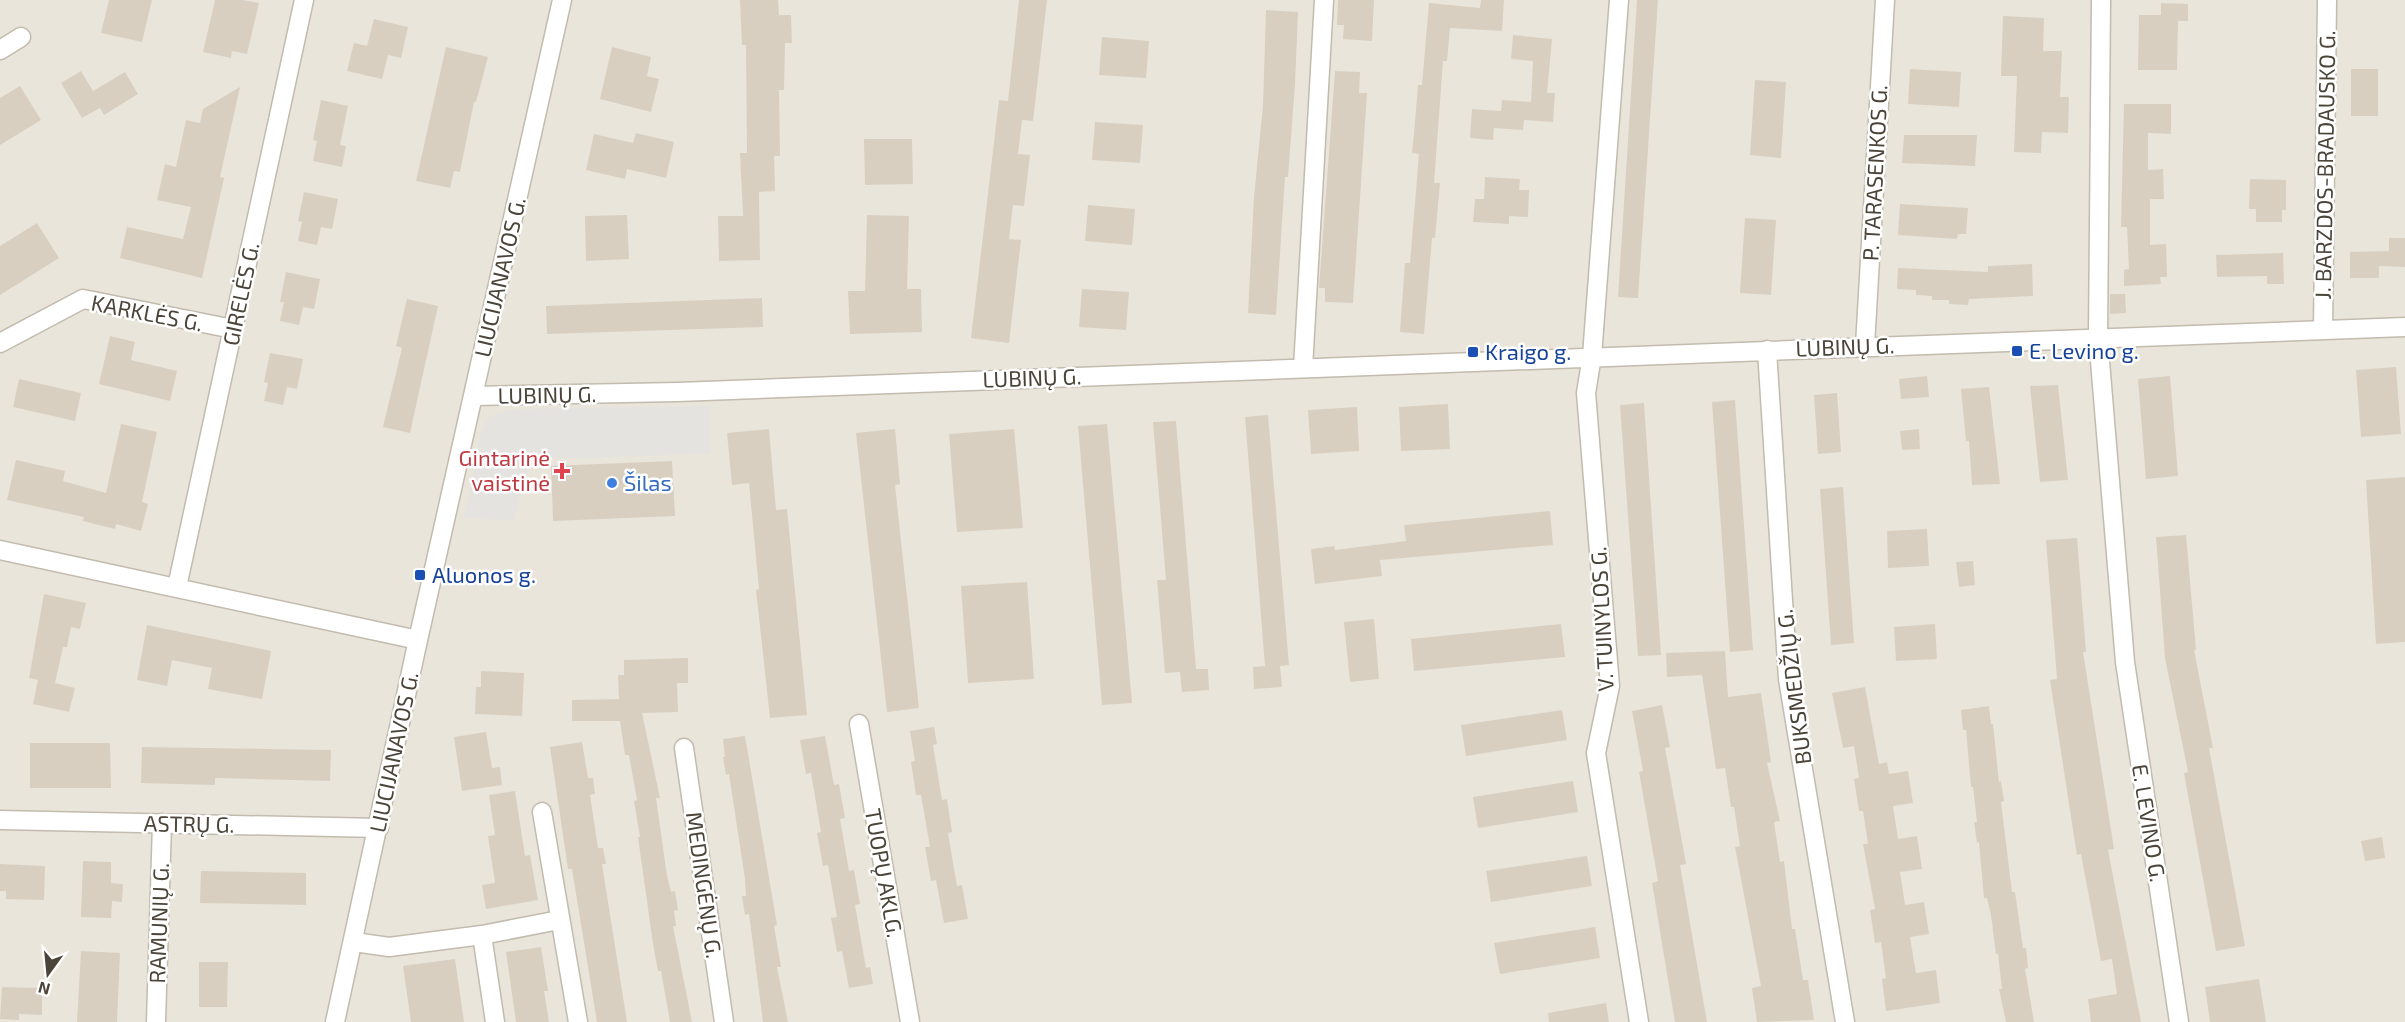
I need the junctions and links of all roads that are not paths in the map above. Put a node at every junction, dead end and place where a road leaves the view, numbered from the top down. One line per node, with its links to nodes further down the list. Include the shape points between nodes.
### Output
1 (304, 0): 11 (street, GIRELĖS G.)
2 (562, 0): 19 (street, LIUCIJANAVOS G.)
3 (1324, 0): 18 (street)
4 (1619, 0): 17 (street)
5 (1885, 0): 15 (street, P. TARASENKOS G.)
6 (2101, 0): 13 (street)
7 (2327, 0): 12 (street, J. BARZDOS-BRADAUSKO G.)
8 (21, 37): 9 (street)
9 (0, 50)
10 (2405, 327): 12 (street, LUBINŲ G.)
11 (233, 329): 14 (street, KARKLĖS G., via 84,299); 21 (street, GIRELĖS G.)
12 (2323, 330): 13 (street, LUBINŲ G.)
13 (2098, 337): 15 (street, LUBINŲ G.); 40 (street, E. LEVINO G., via 2124,662)
14 (0, 343)
15 (1865, 346): 16 (street, LUBINŲ G.)
16 (1767, 350): 17 (street, LUBINŲ G.); 39 (street, BUKSMEDŽIŲ G., via 1788,680)
17 (1592, 357): 18 (street, LUBINŲ G.); 38 (street, V. TUINYLOS G., via 1586,393 1610,686 1596,753)
18 (1303, 368): 19 (street, LUBINŲ G., via 678,393)
19 (473, 396): 22 (street, LIUCIJANAVOS G.)
20 (0, 550): 21 (street)
21 (177, 587): 22 (street)
22 (418, 640): 28 (street, LIUCIJANAVOS G.)
23 (859, 724): 37 (street, TUOPŲ AKLG.)
24 (684, 748): 36 (street, MEDINGĖNŲ G.)
25 (542, 812): 29 (street)
26 (0, 820): 27 (street, ASTRŲ G.)
27 (162, 823): 28 (street, ASTRŲ G.); 32 (street, RAMUNIŲ G.)
28 (378, 828): 31 (street, LIUCIJANAVOS G.)
29 (559, 920): 30 (street); 35 (street)
30 (482, 935): 31 (street, via 389,947); 34 (street)
31 (354, 942): 33 (street, LIUCIJANAVOS G.)
32 (156, 1022)
33 (335, 1022)
34 (495, 1022)
35 (578, 1022)
36 (724, 1022)
37 (910, 1022)
38 (1639, 1022)
39 (1845, 1022)
40 (2179, 1022)

